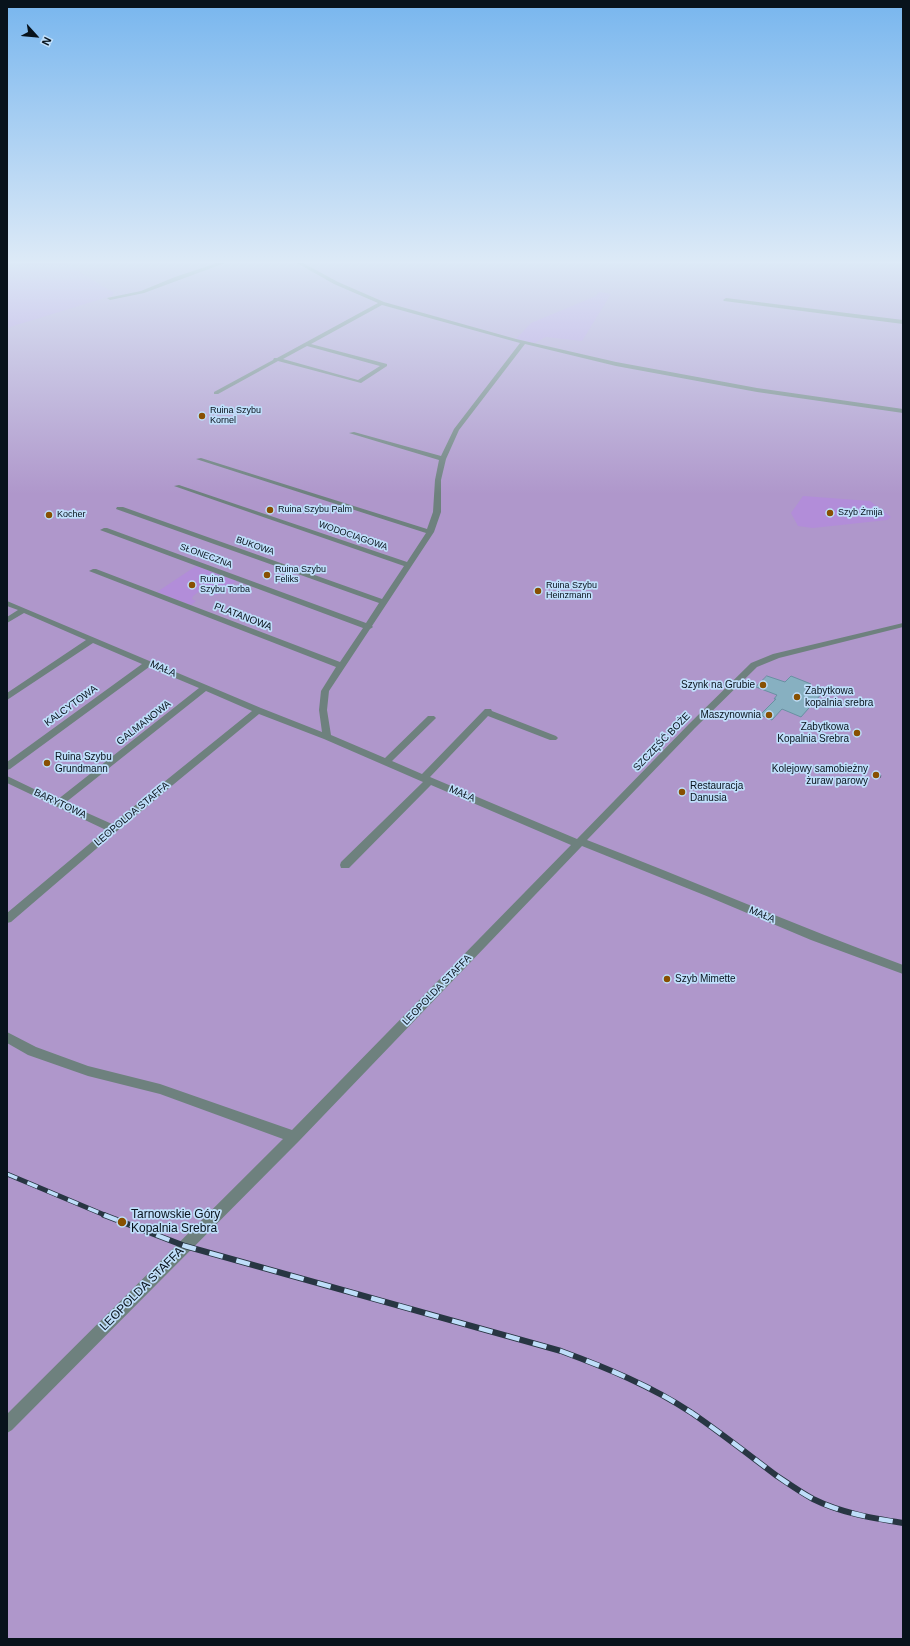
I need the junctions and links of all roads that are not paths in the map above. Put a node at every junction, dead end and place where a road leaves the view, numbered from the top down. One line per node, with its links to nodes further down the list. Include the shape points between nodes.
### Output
1 (313, 340): 4 (street)
2 (516, 340): 3 (street)
3 (524, 342): 7 (street, via 616,364 757,390); 10 (street, via 456,429)
4 (305, 344): 5 (street); 5 (street, via 385,365 359,382)
5 (276, 360): 6 (street)
6 (216, 393)
7 (903, 410)
8 (352, 433): 10 (street)
9 (199, 459): 14 (street)
10 (444, 459): 14 (street, via 438,480 437,512)
11 (177, 486): 15 (street, WODOCIĄGOWA)
12 (120, 509): 17 (street, BUKOWA)
13 (104, 530): 22 (street, SŁONECZNA)
14 (430, 532): 15 (street)
15 (409, 565): 17 (street)
16 (94, 571): 25 (street, PLATANOWA)
17 (384, 602): 22 (street)
18 (7, 603): 19 (street, MAŁA)
19 (24, 610): 20 (street); 23 (street, MAŁA)
20 (7, 621)
21 (903, 625): 38 (street, SZCZĘŚĆ BOŻE, via 776,656 754,666)
22 (369, 627): 25 (street)
23 (93, 639): 24 (street, MAŁA); 27 (street)
24 (149, 663): 26 (street, MAŁA); 33 (street, KALCYTOWA)
25 (341, 666): 30 (street, via 325,691 323,701)
26 (205, 688): 28 (street, MAŁA); 36 (street, GALMANOWA)
27 (7, 697)
28 (258, 710): 30 (street, MAŁA); 37 (street, LEOPOLDA STAFFA)
29 (431, 718): 32 (street)
30 (327, 737): 32 (street, MAŁA)
31 (553, 738): 35 (street, via 487,712)
32 (386, 762): 35 (street, MAŁA)
33 (7, 767)
34 (7, 779): 36 (street, BARYTOWA)
35 (427, 780): 38 (street, MAŁA, via 573,842); 39 (street)
36 (58, 804): 37 (street, BARYTOWA)
37 (113, 829): 40 (street, LEOPOLDA STAFFA)
38 (579, 842): 41 (street, MAŁA); 43 (street, LEOPOLDA STAFFA)
39 (344, 865)
40 (7, 919)
41 (903, 970)
42 (7, 1037): 43 (street, via 32,1051 88,1071 160,1089)
43 (294, 1137): 44 (street, LEOPOLDA STAFFA)
44 (7, 1425)

